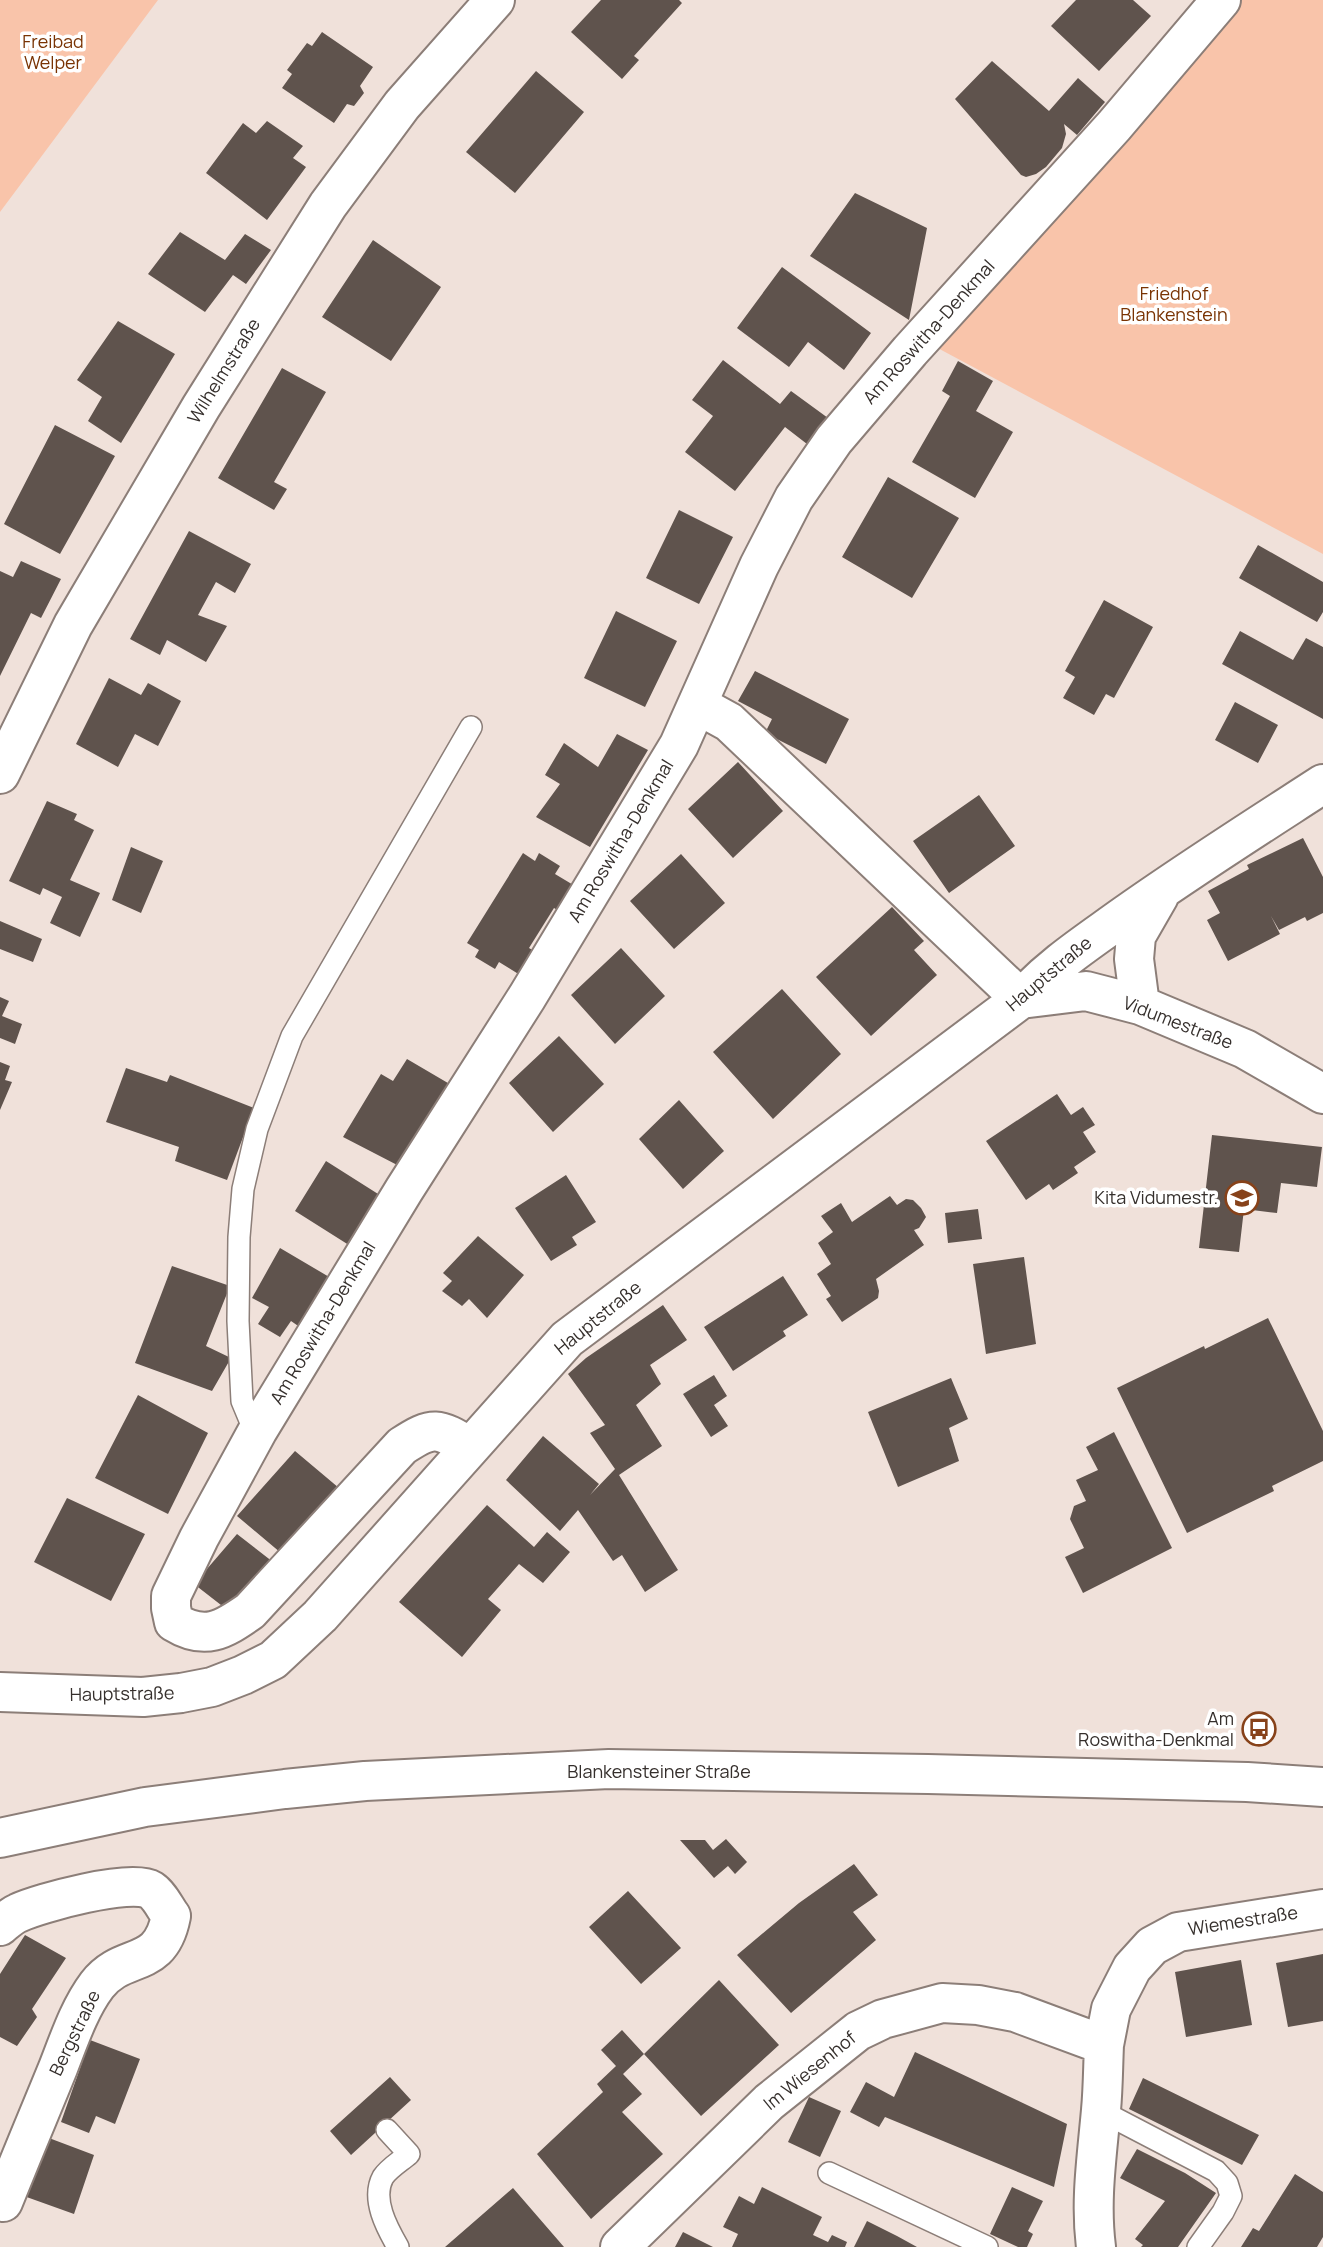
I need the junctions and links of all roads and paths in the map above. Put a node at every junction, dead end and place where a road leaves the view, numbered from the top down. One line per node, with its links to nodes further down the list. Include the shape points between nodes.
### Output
1 (495, 0): 5 (street, Wilhelmstraße, via 402,105 327,205 73,625)
2 (1221, 0): 3 (street, Am Roswitha-Denkmal, via 834,440 794,498 759,566)
3 (698, 705): 8 (street, via 729,722); 11 (street, Am Roswitha-Denkmal, via 679,745 527,998)
4 (471, 727): 11 (lane, via 292,1036 257,1129 242,1201 238,1321 242,1401)
5 (0, 774)
6 (1323, 784): 7 (street, Hauptstraße)
7 (1163, 888): 8 (street, Hauptstraße, via 1044,974); 9 (street, Hauptstraße, via 1136,936)
8 (1021, 999): 9 (street, Vidumestraße, via 1086,991); 12 (street, Hauptstraße, via 567,1339)
9 (1140, 1005): 10 (street, Vidumestraße, via 1245,1049)
10 (1323, 1094)
11 (258, 1430): 12 (street, Am Roswitha-Denkmal, via 171,1596 174,1622 196,1633 212,1632 250,1611 402,1446 424,1432 443,1431)
12 (470, 1447): 13 (street, Hauptstraße, via 320,1616 263,1665 212,1686 143,1697)
13 (0, 1692)
14 (1323, 1787): 15 (street, Blankensteiner Straße, via 609,1769 285,1789 145,1807)
15 (0, 1838)
16 (1323, 1909): 18 (street, Wiemestraße, via 1178,1932 1152,1946 1132,1968 1111,2008)
17 (0, 1926): 22 (street, Bergstraße, via 39,1906 117,1887 150,1890 171,1916 158,1948 110,1973 97,1986 76,2022)
18 (1104, 2045): 19 (street); 24 (street, Im Wiesenhof, via 1015,2012 978,2005 942,2003 883,2019 858,2031 769,2102)
19 (1101, 2111): 26 (street, via 1093,2224); 27 (lane, via 1216,2171 1227,2183 1231,2196)
20 (387, 2130): 23 (lane, via 409,2154 384,2175 378,2190 380,2209)
21 (829, 2173): 25 (lane)
22 (3, 2202)
23 (398, 2247)
24 (620, 2247)
25 (987, 2247)
26 (1096, 2247)
27 (1198, 2247)

